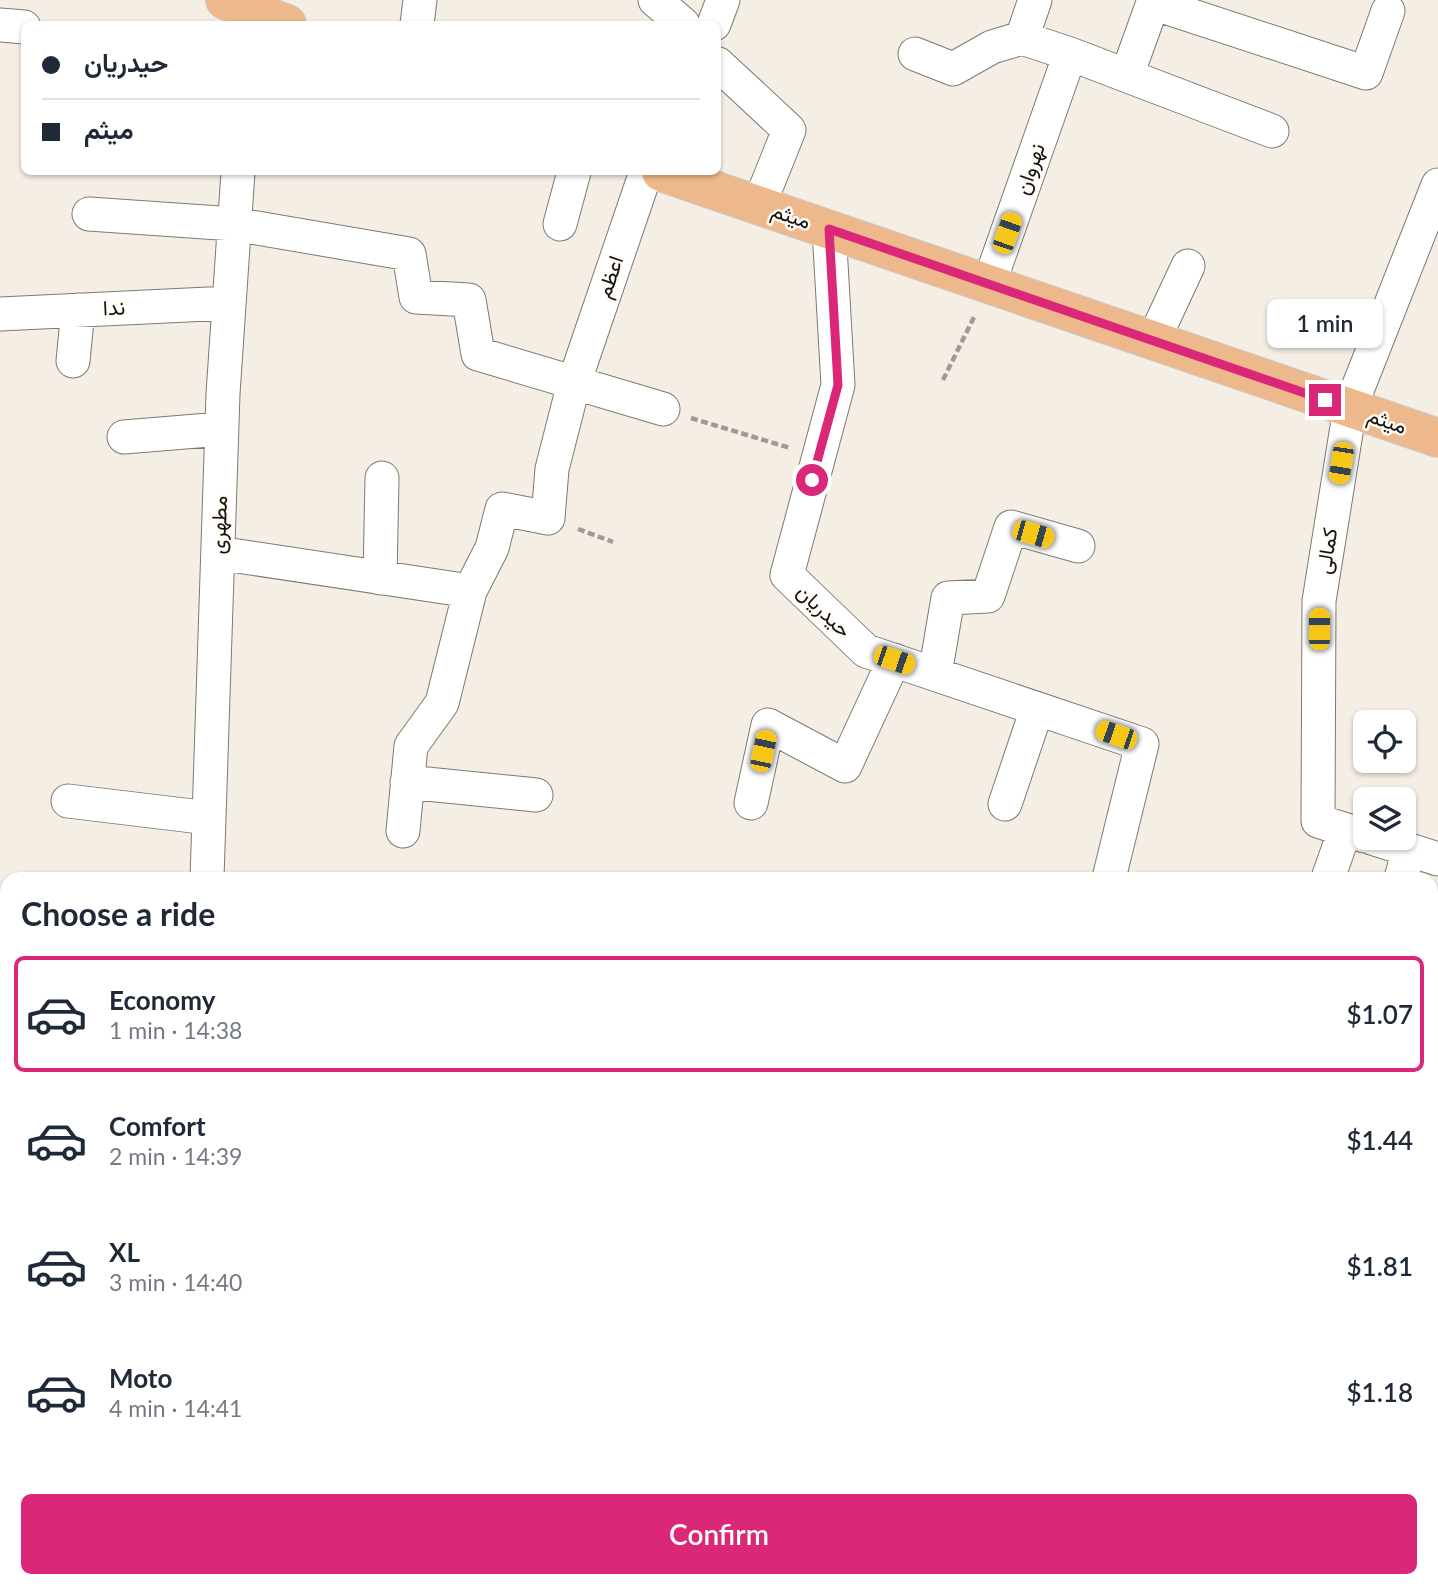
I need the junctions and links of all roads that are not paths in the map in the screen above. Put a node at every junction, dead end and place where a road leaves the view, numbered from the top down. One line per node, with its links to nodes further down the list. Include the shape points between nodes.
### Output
1 (419, 0): 10 (street)
2 (655, 0): 11 (street)
3 (723, 0): 12 (street)
4 (1035, 0): 15 (street)
5 (1153, 2): 8 (street); 19 (street)
6 (243, 9): 9 (main road)
7 (1388, 11): 8 (street, via 1366,73)
8 (1234, 14)
9 (278, 21)
10 (417, 21)
11 (680, 21)
12 (715, 21)
13 (0, 25): 14 (street)
14 (21, 27)
15 (1022, 38): 16 (street, via 992,47 953,69); 17 (street)
16 (915, 54)
17 (1070, 54): 19 (street); 32 (street, نهروان)
18 (721, 67): 26 (street, via 789,130)
19 (1127, 75): 20 (street)
20 (1272, 131)
21 (238, 175): 28 (street, مطهری)
22 (573, 175): 29 (street)
23 (645, 175): 38 (street, اعظم)
24 (681, 175): 26 (main road, میثم)
25 (1438, 185): 39 (street, کمالی)
26 (759, 205): 30 (main road, میثم)
27 (89, 214): 28 (street)
28 (234, 224): 33 (street, مطهری); 38 (street, via 409,254 416,297 469,300 478,354)
29 (560, 224)
30 (829, 229): 32 (main road, میثم); 49 (street, حیدریان, via 838,385 787,575 866,651)
31 (1188, 266): 36 (street)
32 (989, 284): 36 (main road, میثم)
33 (229, 303): 34 (street, ندا); 41 (street, مطهری)
34 (78, 310): 35 (street, ندا); 37 (street)
35 (0, 314)
36 (1153, 341): 39 (main road, میثم)
37 (73, 361)
38 (573, 383): 40 (street); 48 (street, اعظم, via 552,469 548,518 502,509 492,548)
39 (1350, 408): 43 (main road, میثم); 59 (street, کمالی, via 1319,601)
40 (663, 409)
41 (221, 429): 42 (street); 46 (street, مطهری)
42 (124, 437)
43 (1438, 438)
44 (382, 478): 47 (street)
45 (1078, 547): 50 (street, via 1011,527 989,596 948,598)
46 (218, 553): 47 (street); 57 (street, مطهری)
47 (380, 578): 48 (street)
48 (470, 591): 52 (street, via 442,703 411,746)
49 (894, 660): 50 (street, حیدریان); 55 (street, via 845,766 768,725)
50 (935, 674): 51 (street, حیدریان)
51 (1037, 709): 56 (street); 62 (street, حیدریان, via 1142,744)
52 (407, 782): 53 (street); 58 (street)
53 (536, 795)
54 (68, 801): 57 (street)
55 (751, 803)
56 (1005, 804)
57 (209, 818): 61 (street, مطهری)
58 (403, 831)
59 (1350, 831): 60 (street); 63 (street, کمالی)
60 (1416, 863)
61 (207, 872)
62 (1110, 872)
63 (1331, 872)

